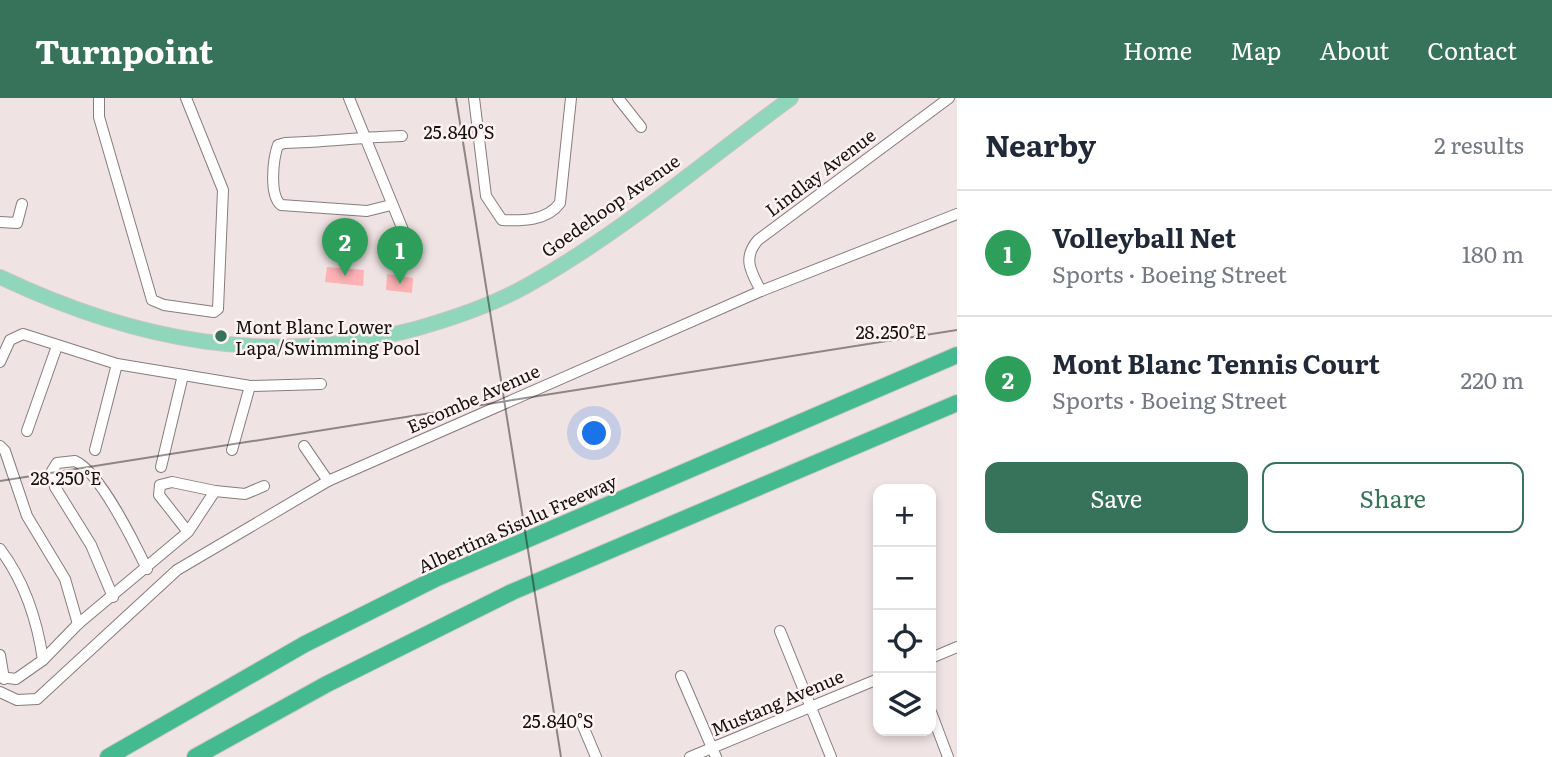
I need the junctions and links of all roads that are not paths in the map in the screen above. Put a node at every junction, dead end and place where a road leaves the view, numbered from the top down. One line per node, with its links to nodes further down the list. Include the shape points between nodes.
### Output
1 (99, 98): 2 (street, via 99,117 152,300 214,312 218,309 223,190)
2 (186, 98)
3 (349, 98): 11 (street)
4 (474, 98): 5 (street, via 486,196 502,220 520,221 550,212 560,203)
5 (571, 98)
6 (618, 98): 9 (street)
7 (791, 98): 19 (main road, Goedehoop Avenue, via 538,279 441,322 351,343 243,347 140,330)
8 (949, 98): 20 (street, Lindlay Avenue, via 758,240 750,251 748,266)
9 (641, 128)
10 (402, 136): 11 (street)
11 (366, 137): 13 (street); 13 (street, via 278,145 276,199 281,205 367,211)
12 (22, 204): 15 (street, via 17,223)
13 (391, 205): 16 (street)
14 (957, 214): 20 (street, Escombe Avenue)
15 (0, 222)
16 (403, 230)
17 (0, 270): 19 (main road)
18 (0, 277): 19 (main road)
19 (29, 290)
20 (761, 291): 35 (street, Escombe Avenue)
21 (57, 346): 23 (street, via 23,334 10,340); 24 (street); 29 (street)
22 (957, 355): 56 (highway, Albertina Sisulu Freeway, via 435,579 305,644)
23 (0, 362)
24 (117, 364): 25 (street); 32 (street)
25 (183, 375): 27 (street); 34 (street)
26 (321, 384): 27 (street)
27 (250, 386): 33 (street)
28 (957, 403): 57 (highway, via 512,592 327,684)
29 (27, 431)
30 (0, 446): 42 (street, via 27,516 65,579)
31 (304, 446): 35 (street)
32 (95, 450)
33 (232, 450)
34 (161, 467)
35 (328, 481): 51 (street, Escombe Avenue, via 177,570 48,691 27,701)
36 (264, 486): 37 (street, via 245,494)
37 (215, 491): 38 (street); 38 (street, via 172,482 160,485 159,495)
38 (188, 531): 40 (street)
39 (0, 550): 47 (street, via 17,571 27,595)
40 (146, 569): 41 (street); 41 (street, via 132,536 91,471 75,461 57,463 52,471 55,487 91,545)
41 (113, 597): 42 (street)
42 (78, 624): 47 (street)
43 (780, 631): 52 (street)
44 (957, 647): 46 (street)
45 (0, 655): 49 (street)
46 (936, 656)
47 (43, 660): 49 (street, via 16,679)
48 (681, 676): 55 (street)
49 (2, 678)
50 (873, 681): 52 (street, Mustang Avenue)
51 (0, 692)
52 (812, 705): 55 (street, Mustang Avenue); 60 (street)
53 (580, 719): 58 (street)
54 (936, 725): 61 (street)
55 (715, 752): 59 (street, Mustang Avenue)
56 (108, 757)
57 (195, 757)
58 (596, 757)
59 (690, 757)
60 (831, 757)
61 (948, 757)

